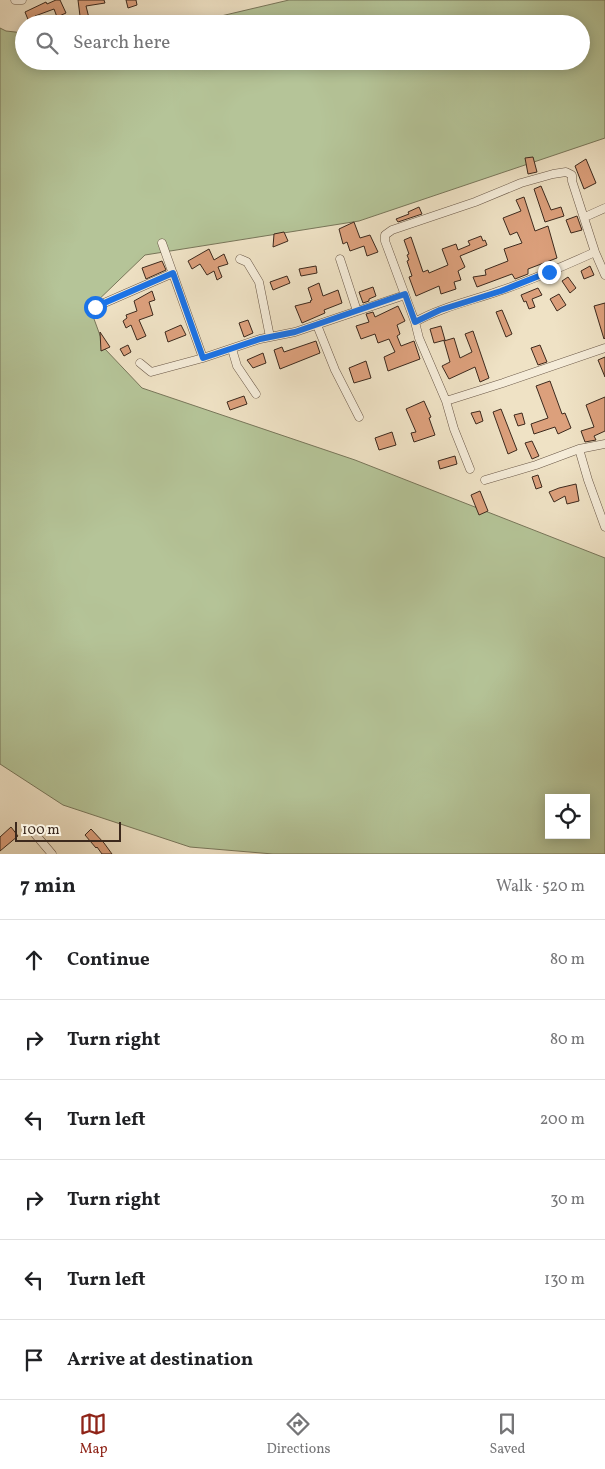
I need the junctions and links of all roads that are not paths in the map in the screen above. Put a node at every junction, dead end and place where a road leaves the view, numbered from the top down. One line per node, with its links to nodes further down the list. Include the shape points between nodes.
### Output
1 (15, 0): 2 (street)
2 (22, 0)
3 (605, 208): 4 (street)
4 (585, 217): 6 (street); 11 (street, via 572,175 566,172 521,183 392,230 385,241)
5 (162, 243): 9 (street)
6 (596, 252): 10 (street); 14 (street)
7 (240, 259): 16 (street, via 247,262 259,282)
8 (340, 259): 13 (street)
9 (173, 273): 12 (street); 19 (street)
10 (605, 275)
11 (405, 294): 13 (street); 14 (street)
12 (95, 307)
13 (357, 311): 15 (street)
14 (415, 322): 22 (street)
15 (317, 324): 16 (street); 23 (street, via 335,370)
16 (270, 337): 18 (street)
17 (605, 348): 22 (street)
18 (232, 349): 19 (street); 21 (street, via 237,366)
19 (203, 358): 20 (street, via 151,372)
20 (140, 363)
21 (256, 394)
22 (446, 401): 26 (street)
23 (359, 417)
24 (605, 444): 25 (street)
25 (579, 449): 27 (street); 28 (street)
26 (470, 469)
27 (485, 480)
28 (605, 526)
29 (34, 834): 30 (street)
30 (52, 854)

